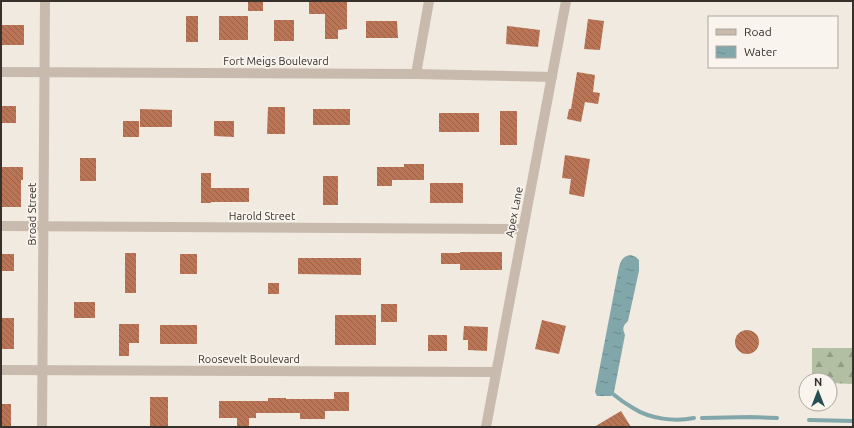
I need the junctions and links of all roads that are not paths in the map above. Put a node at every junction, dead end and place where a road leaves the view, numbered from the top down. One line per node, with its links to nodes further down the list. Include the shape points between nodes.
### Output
1 (45, 1): 5 (street, Broad Street)
2 (429, 1): 6 (street)
3 (566, 1): 7 (street, Apex Lane)
4 (1, 72): 5 (street, Fort Meigs Boulevard)
5 (44, 72): 6 (street, Fort Meigs Boulevard); 9 (street, Broad Street)
6 (416, 74): 7 (street, Fort Meigs Boulevard)
7 (552, 77): 10 (street, Apex Lane)
8 (1, 226): 9 (street, Harold Street)
9 (44, 227): 10 (street, Harold Street); 12 (street, Broad Street)
10 (524, 229): 13 (street, Apex Lane)
11 (1, 370): 12 (street, Roosevelt Boulevard)
12 (43, 370): 13 (street, Roosevelt Boulevard); 14 (street, Broad Street)
13 (496, 372): 15 (street, Apex Lane)
14 (42, 427)
15 (486, 427)

